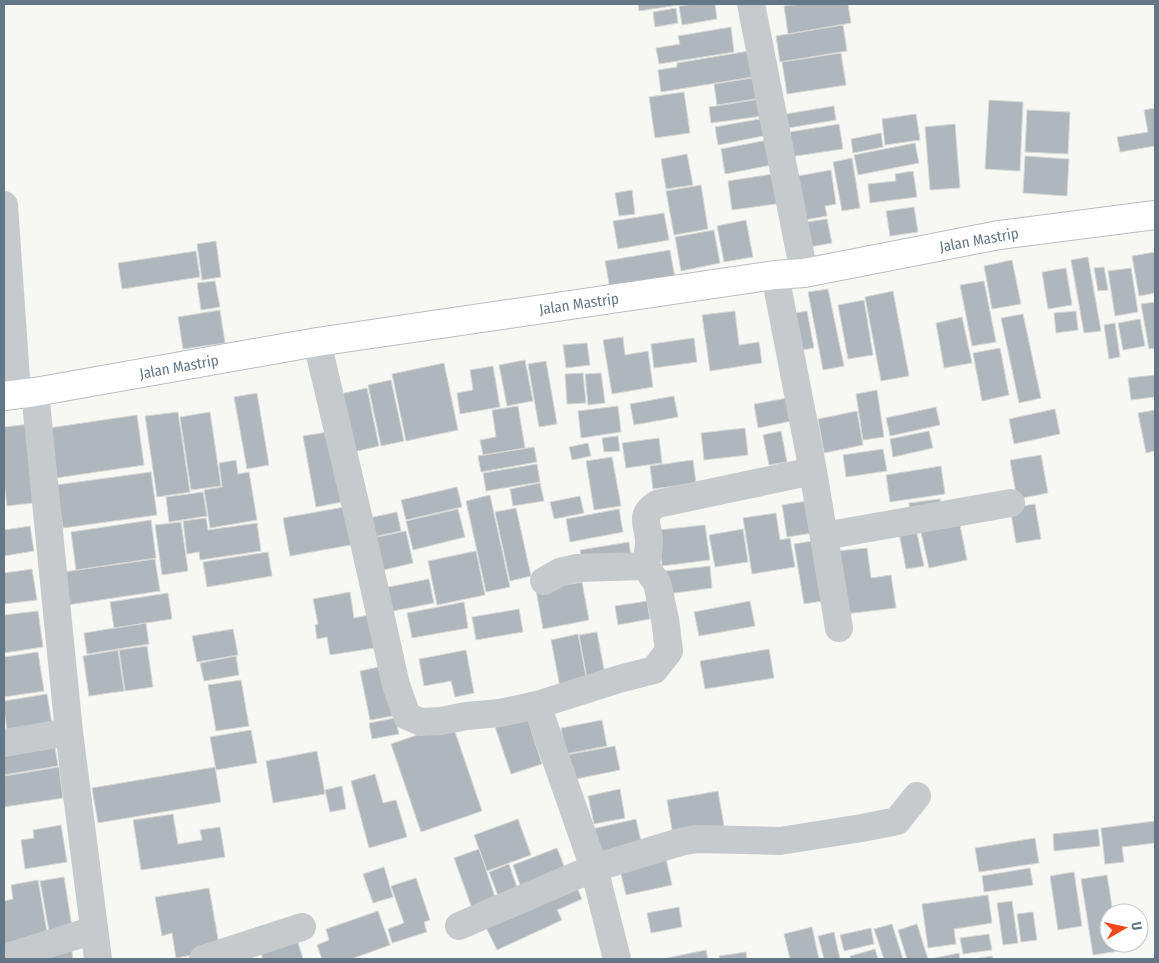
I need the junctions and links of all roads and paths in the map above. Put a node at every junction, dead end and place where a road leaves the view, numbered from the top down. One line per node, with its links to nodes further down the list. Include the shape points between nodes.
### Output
1 (751, 4): 4 (street)
2 (4, 205): 7 (street)
3 (1155, 215): 4 (main road, Jalan Mastrip, via 999,236)
4 (804, 273): 5 (main road, Jalan Mastrip)
5 (775, 275): 6 (main road, Jalan Mastrip); 8 (street)
6 (317, 342): 7 (main road, Jalan Mastrip); 14 (street, via 396,685 407,716 421,722 441,721)
7 (18, 394): 15 (street)
8 (813, 471): 10 (street); 11 (street, via 657,504 645,519 649,543)
9 (1010, 503): 10 (street)
10 (824, 536): 13 (street)
11 (645, 566): 12 (street, via 577,568 560,572); 14 (street, via 657,583 669,651 654,670)
12 (544, 581)
13 (838, 628)
14 (537, 705): 18 (street)
15 (69, 732): 16 (street); 21 (street)
16 (4, 743)
17 (917, 796): 18 (street, via 897,821 780,841 690,840)
18 (594, 868): 19 (street); 25 (street)
19 (459, 926)
20 (302, 927): 24 (street)
21 (94, 930): 22 (street); 23 (street)
22 (4, 958)
23 (98, 959)
24 (203, 959)
25 (617, 959)

